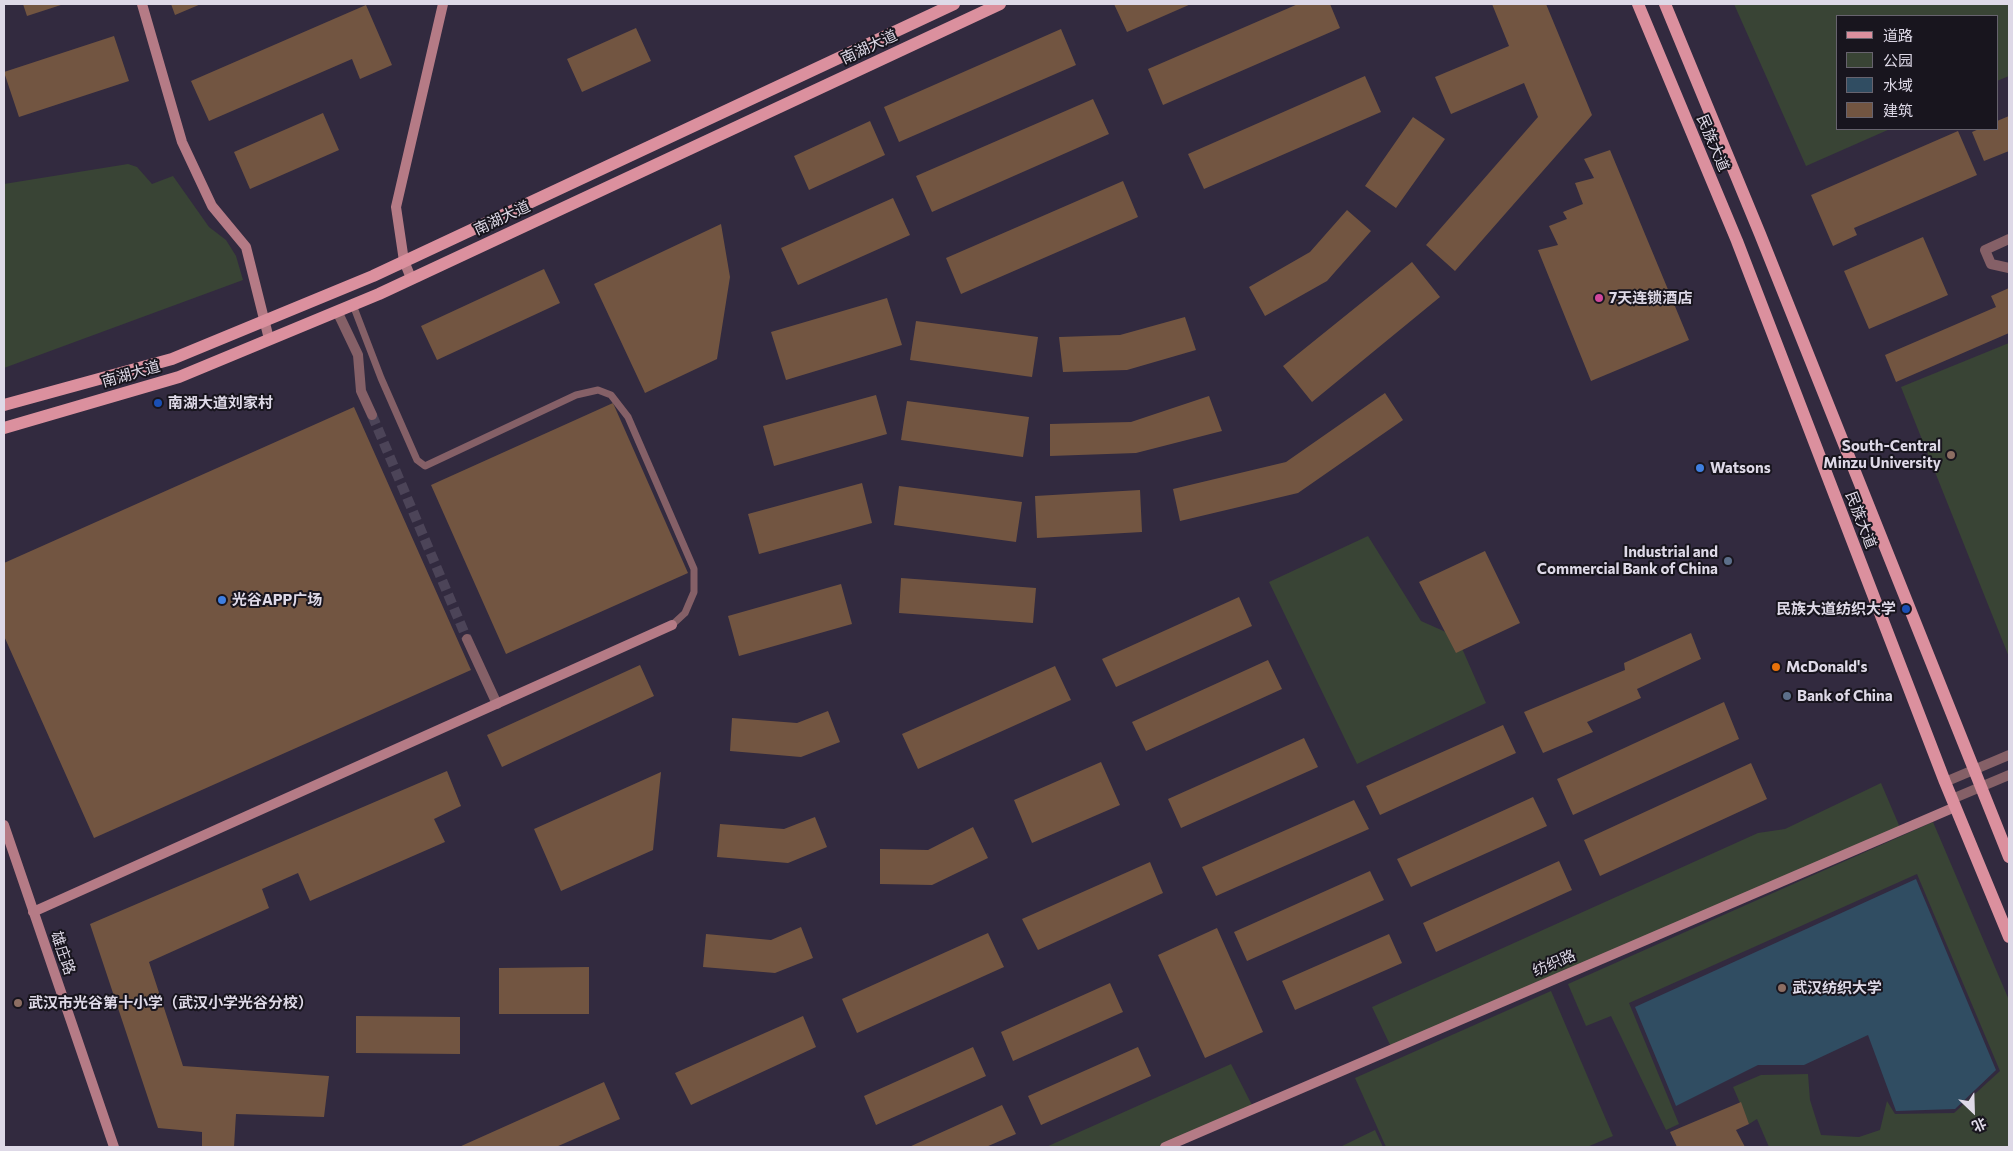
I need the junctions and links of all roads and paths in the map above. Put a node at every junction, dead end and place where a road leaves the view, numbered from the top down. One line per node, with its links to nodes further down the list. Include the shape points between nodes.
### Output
1 (142, 4): 13 (street, via 182,142 212,206 246,247)
2 (443, 4): 8 (street, via 396,207)
3 (954, 4): 8 (main road, 南湖大道)
4 (1000, 4): 10 (main road, 南湖大道)
5 (1638, 4): 24 (main road, 民族大道, via 1737,241)
6 (1665, 4): 22 (main road, 民族大道, via 1764,243)
7 (2009, 239): 9 (street, via 1985,250 1991,264)
8 (404, 261): 10 (street); 13 (main road, 南湖大道)
9 (2009, 268)
10 (411, 278): 11 (main road, 南湖大道)
11 (353, 304): 12 (main road, 南湖大道); 18 (lane, via 417,460 425,466 576,395 598,390 611,395 628,417 694,569 694,592 685,613)
12 (337, 311): 14 (main road, 南湖大道); 16 (street, via 358,355 361,391)
13 (264, 321): 14 (street); 15 (main road, 南湖大道, via 172,359)
14 (269, 339): 17 (main road, 南湖大道, via 179,377)
15 (4, 405)
16 (372, 415)
17 (4, 428)
18 (672, 625): 20 (street)
19 (468, 638): 20 (street)
20 (497, 704): 29 (street)
21 (2009, 755): 22 (street)
22 (1973, 770): 24 (street); 25 (main road, 民族大道)
23 (2009, 774): 25 (street)
24 (1945, 782): 26 (main road, 民族大道)
25 (1980, 787): 26 (street); 28 (main road, 民族大道)
26 (1953, 803): 30 (main road, 民族大道); 32 (street, 纺织路)
27 (4, 825): 29 (street, 雄庄路)
28 (2009, 857)
29 (33, 912): 31 (street, 雄庄路)
30 (2009, 937)
31 (114, 1147)
32 (1165, 1147)

